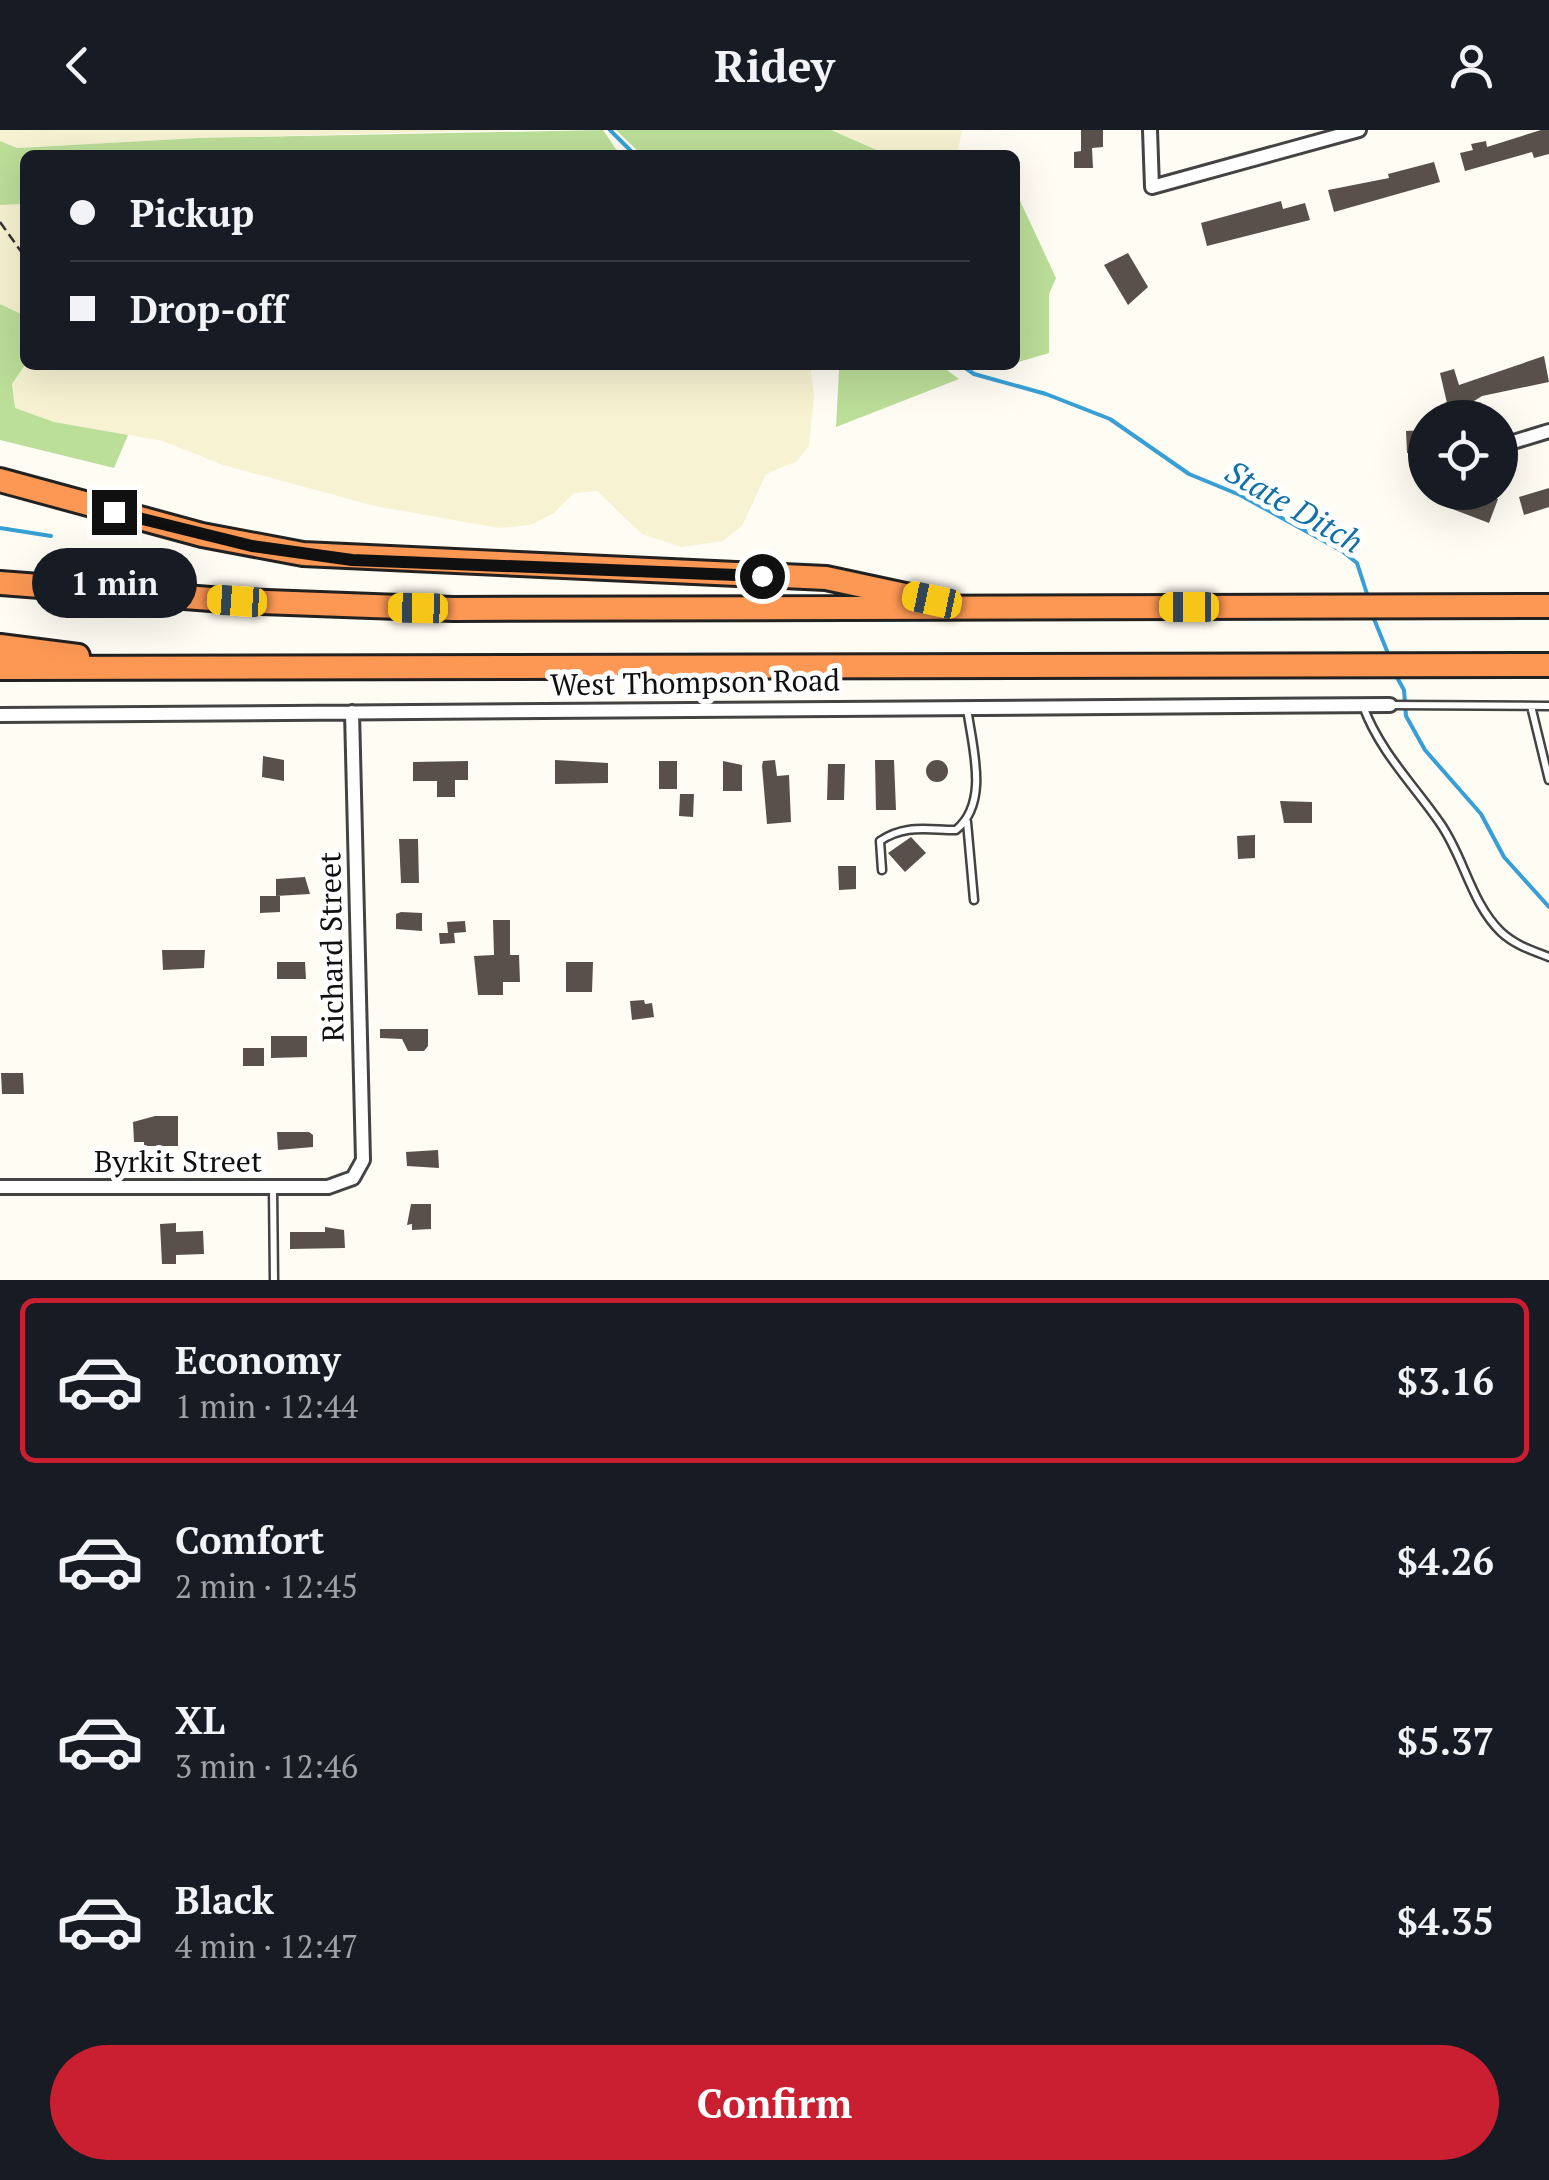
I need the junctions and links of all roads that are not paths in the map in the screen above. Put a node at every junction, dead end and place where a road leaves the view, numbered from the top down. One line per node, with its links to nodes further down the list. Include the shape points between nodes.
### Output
1 (1150, 130): 2 (street, via 1152,187)
2 (1359, 130)
3 (1549, 430): 4 (street)
4 (1518, 440)
5 (0, 480): 8 (highway, via 202,536 303,554 826,578)
6 (0, 582): 8 (highway, via 350,607)
7 (1549, 606): 8 (highway)
8 (966, 608)
9 (0, 646): 11 (highway)
10 (1549, 665): 11 (highway)
11 (130, 667): 12 (highway)
12 (0, 668)
13 (1363, 705): 14 (street, West Thompson Road); 15 (street, West Thompson Road); 24 (lane, via 1410,789 1440,822 1483,911 1518,945)
14 (1390, 705): 16 (lane)
15 (966, 706): 18 (street, West Thompson Road); 21 (lane, via 976,782)
16 (1531, 706): 17 (lane); 20 (lane)
17 (1549, 706)
18 (352, 712): 19 (street, West Thompson Road); 25 (street, Richard Street, via 364,1160)
19 (0, 716)
20 (1549, 780)
21 (967, 821): 22 (lane, via 956,830 894,831 880,841); 23 (lane)
22 (882, 870)
23 (974, 900)
24 (1549, 957)
25 (354, 1178): 27 (street, Byrkit Street, via 328,1187)
26 (0, 1187): 27 (street, Byrkit Street)
27 (273, 1188): 28 (lane)
28 (274, 1280)

